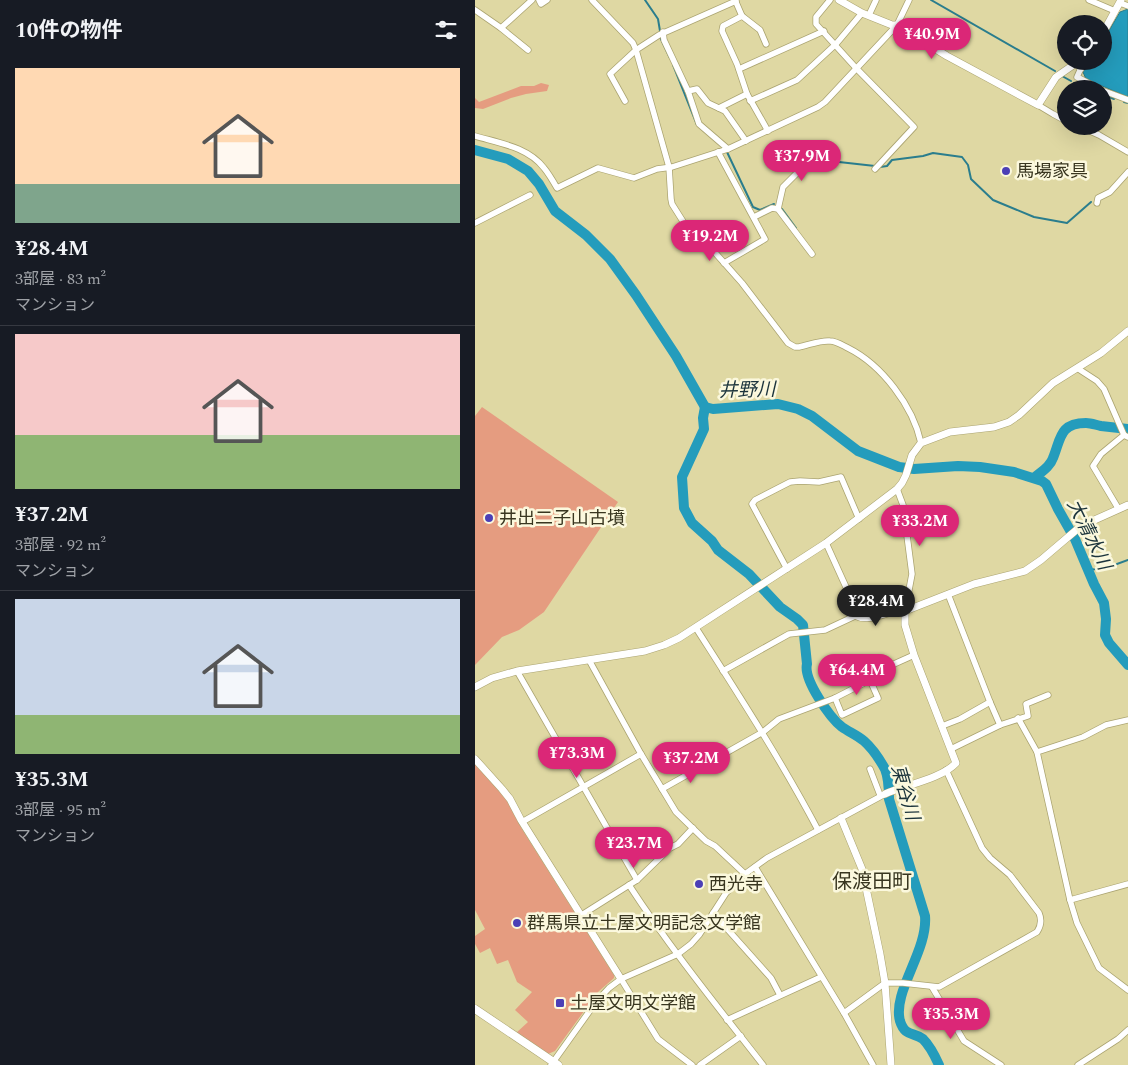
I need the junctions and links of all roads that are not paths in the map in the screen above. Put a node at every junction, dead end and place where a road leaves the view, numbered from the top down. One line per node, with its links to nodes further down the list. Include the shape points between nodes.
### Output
1 (532, 0): 19 (street)
2 (539, 0): 3 (street, via 541,4)
3 (547, 0)
4 (592, 0): 25 (street)
5 (830, 0): 20 (street, via 815,20)
6 (839, 0): 15 (street)
7 (877, 0): 15 (street)
8 (909, 0): 18 (street)
9 (1089, 0): 14 (street)
10 (735, 1): 16 (street); 21 (street)
11 (1121, 1): 12 (street); 14 (street)
12 (1128, 6)
13 (475, 10): 19 (street)
14 (1115, 11): 17 (street)
15 (865, 14): 18 (street); 23 (street)
16 (742, 16): 22 (street, via 760,30); 27 (street, via 722,28)
17 (1112, 16)
18 (897, 25): 26 (street); 37 (street)
19 (501, 28): 24 (street)
20 (824, 31): 23 (street); 27 (street)
21 (663, 32): 25 (street); 31 (street)
22 (766, 44)
23 (836, 44): 26 (street); 36 (street, via 797,80)
24 (528, 50)
25 (636, 50): 35 (street, via 610,74); 48 (street)
26 (856, 68): 40 (street, via 825,102); 49 (street, via 914,127)
27 (739, 69): 32 (street)
28 (1070, 70): 37 (street, via 1056,77)
29 (1079, 70): 30 (street, via 1077,77)
30 (1082, 80)
31 (688, 91): 38 (street, via 697,89 708,103); 44 (street, via 699,124)
32 (747, 94): 36 (street); 38 (street)
33 (1112, 94): 34 (street)
34 (1128, 100)
35 (625, 101)
36 (750, 101): 40 (street)
37 (1038, 105): 39 (street)
38 (719, 108): 43 (street, via 725,111)
39 (1057, 116)
40 (768, 131): 43 (street)
41 (1099, 135): 46 (street)
42 (475, 136): 48 (street, via 513,146 534,158 557,188 598,168 634,178)
43 (745, 141): 44 (street)
44 (728, 149): 45 (street)
45 (718, 152): 48 (street); 54 (street)
46 (1128, 152)
47 (830, 158): 53 (street, via 815,157 783,187)
48 (669, 167): 57 (street, via 675,210)
49 (875, 170)
50 (1128, 172): 52 (street, via 1110,192 1098,198)
51 (530, 195): 55 (street)
52 (1097, 203)
53 (778, 208): 54 (street); 56 (street)
54 (754, 217): 57 (street, via 765,239)
55 (475, 223)
56 (812, 254)
57 (724, 263): 61 (street, via 791,346 832,341 873,365 904,402)
58 (1128, 332): 59 (street, via 1107,350)
59 (1077, 368): 60 (street, via 1101,385); 61 (street, via 1053,383 1003,424 951,432)
60 (1125, 435): 64 (street, via 1101,454 1093,466)
61 (921, 443): 62 (street, via 909,460 906,475)
62 (897, 489): 65 (street); 69 (street, via 903,505 912,574)
63 (1128, 505): 64 (street)
64 (1118, 508): 68 (street, via 1076,530 1025,571)
65 (859, 519): 66 (street); 67 (street, via 841,477 819,482 790,482 755,500 752,504)
66 (826, 543): 67 (street); 70 (street, via 845,587 854,598)
67 (787, 569): 71 (street)
68 (948, 594): 69 (street); 80 (street)
69 (905, 611): 70 (street, via 870,618); 72 (street, via 905,625)
70 (855, 616): 75 (street, via 830,628 789,634)
71 (695, 628): 73 (street, via 655,648); 75 (street)
72 (914, 655): 76 (street); 84 (street)
73 (589, 660): 74 (street); 88 (street)
74 (517, 671): 77 (street); 92 (street)
75 (723, 671): 85 (street)
76 (870, 680): 79 (street); 79 (street, via 879,698 842,714)
77 (475, 687)
78 (1048, 695): 81 (street, via 1026,704 1028,716)
79 (835, 698): 85 (street, via 779,719)
80 (990, 702): 83 (street); 84 (street, via 960,720)
81 (1018, 718): 83 (street); 87 (street)
82 (1128, 720): 87 (street, via 1106,725 1083,738)
83 (1000, 725): 86 (street)
84 (942, 726): 86 (street)
85 (763, 732): 93 (street); 98 (street)
86 (951, 749): 91 (street, via 956,763)
87 (1037, 752): 104 (street)
88 (641, 754): 92 (street); 93 (street)
89 (475, 758): 96 (street, via 502,789)
90 (871, 769): 94 (street)
91 (946, 770): 94 (street); 111 (street, via 982,848 1015,881 1039,912 1041,922 1037,932 939,987)
92 (582, 788): 96 (street); 101 (street)
93 (662, 789): 97 (street, via 679,816)
94 (883, 794): 95 (street)
95 (841, 818): 98 (street); 110 (street, via 862,869)
96 (522, 822): 106 (street)
97 (693, 828): 100 (street); 101 (street)
98 (818, 830): 99 (street)
99 (755, 867): 100 (street); 108 (street)
100 (745, 874): 105 (street, via 726,893)
101 (637, 880): 103 (street)
102 (1128, 884): 104 (street)
103 (629, 885): 106 (street); 107 (street)
104 (1070, 900): 112 (street, via 1077,923 1099,968)
105 (713, 913): 107 (street, via 699,935); 113 (street, via 771,978)
106 (580, 916): 109 (street)
107 (678, 954): 109 (street); 116 (street)
108 (821, 977): 113 (street); 115 (street)
109 (621, 979): 119 (street, via 601,996); 121 (street, via 658,1039)
110 (885, 983): 111 (street); 115 (street); 125 (street)
111 (932, 987): 120 (street, via 964,1041)
112 (1128, 990)
113 (780, 995): 116 (street)
114 (475, 1009): 119 (main road)
115 (844, 1013): 124 (street)
116 (727, 1020): 118 (street)
117 (1128, 1030): 126 (street)
118 (741, 1036): 122 (street); 123 (street)
119 (554, 1064)
120 (998, 1064)
121 (692, 1065)
122 (700, 1065)
123 (763, 1065)
124 (873, 1065)
125 (891, 1065)
126 (1078, 1065)

